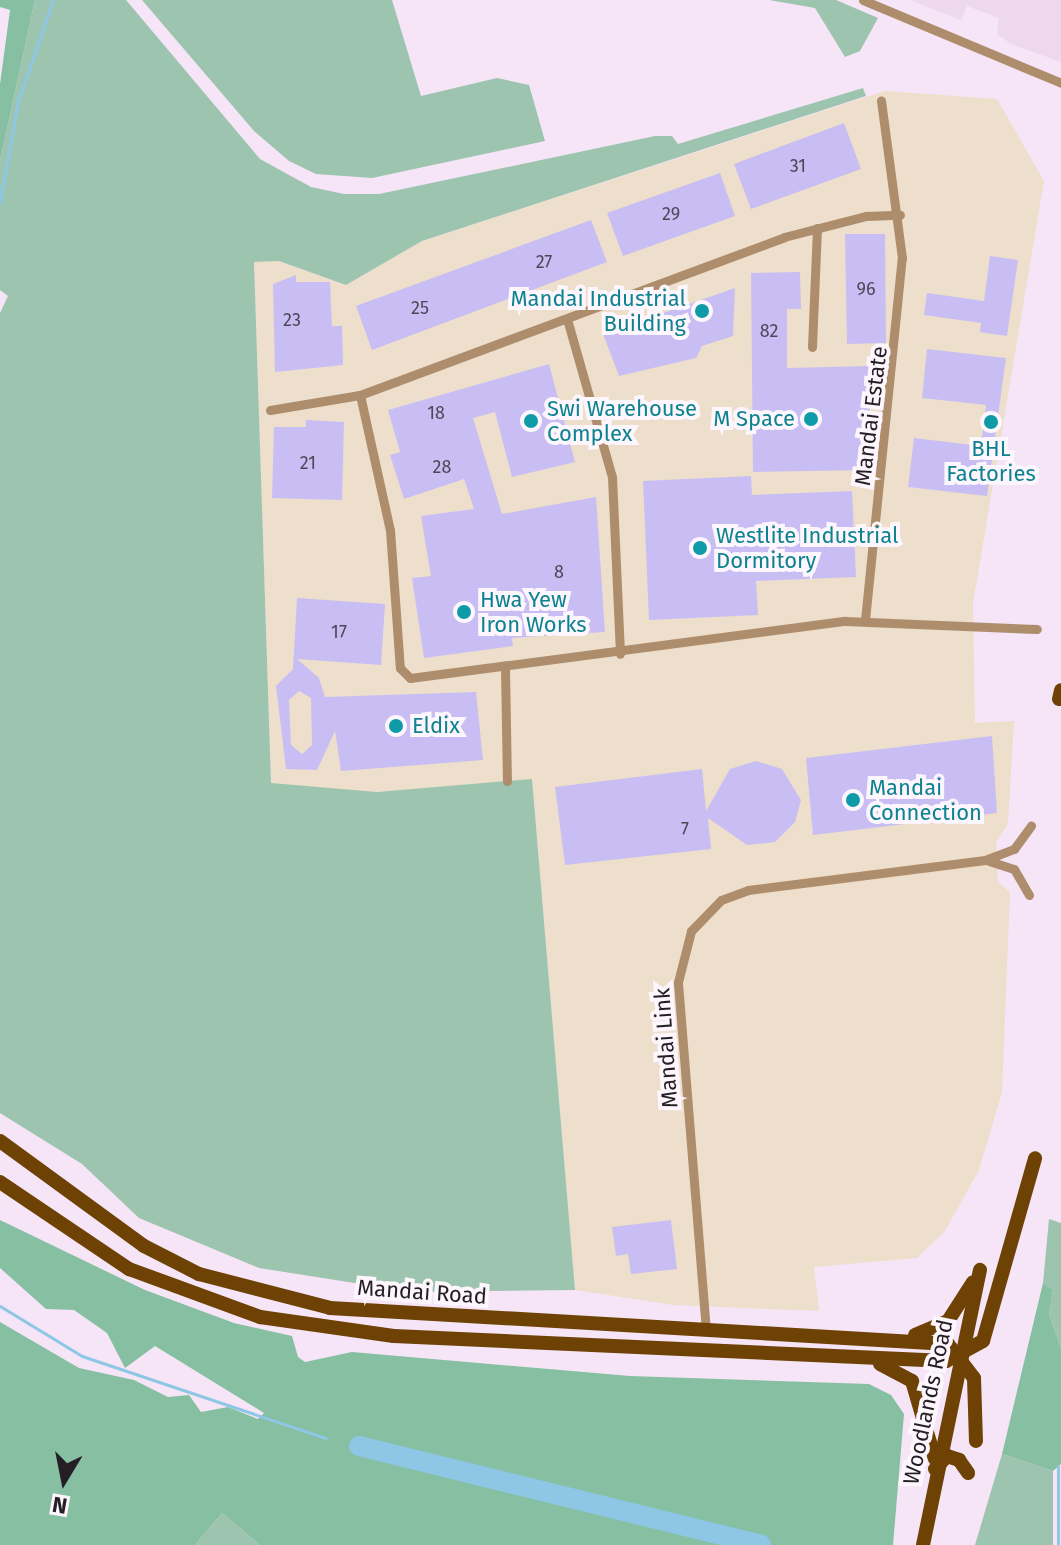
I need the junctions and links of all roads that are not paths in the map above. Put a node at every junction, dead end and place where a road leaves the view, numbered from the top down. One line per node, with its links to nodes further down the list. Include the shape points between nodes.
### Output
1 (863, 0): 2 (street)
2 (1061, 83)
3 (881, 100): 4 (street, Mandai Estate)
4 (900, 215): 5 (street); 10 (street, Mandai Estate, via 898,345)
5 (817, 228): 6 (street); 7 (street)
6 (567, 319): 8 (street); 12 (street, via 612,477)
7 (812, 347)
8 (360, 395): 9 (street); 13 (street, via 390,530 400,668 421,679)
9 (270, 410)
10 (865, 620): 11 (street); 12 (street)
11 (1037, 629)
12 (620, 654): 13 (street)
13 (505, 669): 14 (street)
14 (507, 781)
15 (1031, 826): 16 (street, Mandai Link, via 1014,849)
16 (985, 860): 17 (street, via 1014,869); 23 (street, Mandai Link, via 748,890 721,900 691,931 678,982)
17 (1029, 895)
18 (0, 1141): 22 (main road, Mandai Road, via 144,1246 199,1274 330,1308)
19 (1035, 1158): 27 (main road, via 986,1334 978,1347)
20 (0, 1182): 26 (main road, Mandai Road, via 129,1269 220,1305 351,1332)
21 (973, 1298): 24 (main road, via 959,1320); 24 (main road, Woodlands Road, via 980,1270 954,1315); 27 (main road, Woodlands Road)
22 (486, 1318): 23 (main road, Mandai Road); 26 (main road, via 487,1331)
23 (706, 1331): 25 (main road, Mandai Road)
24 (933, 1331): 25 (main road)
25 (887, 1337): 27 (main road, via 938,1341)
26 (505, 1341): 28 (main road, Mandai Road)
27 (960, 1355): 28 (main road, Mandai Road, via 946,1361); 29 (main road, via 976,1390); 30 (main road, Woodlands Road)
28 (862, 1358): 30 (main road, via 912,1381)
29 (976, 1441)
30 (936, 1466): 31 (main road, via 947,1456 959,1460); 32 (main road, Woodlands Road)
31 (968, 1473)
32 (923, 1545)

